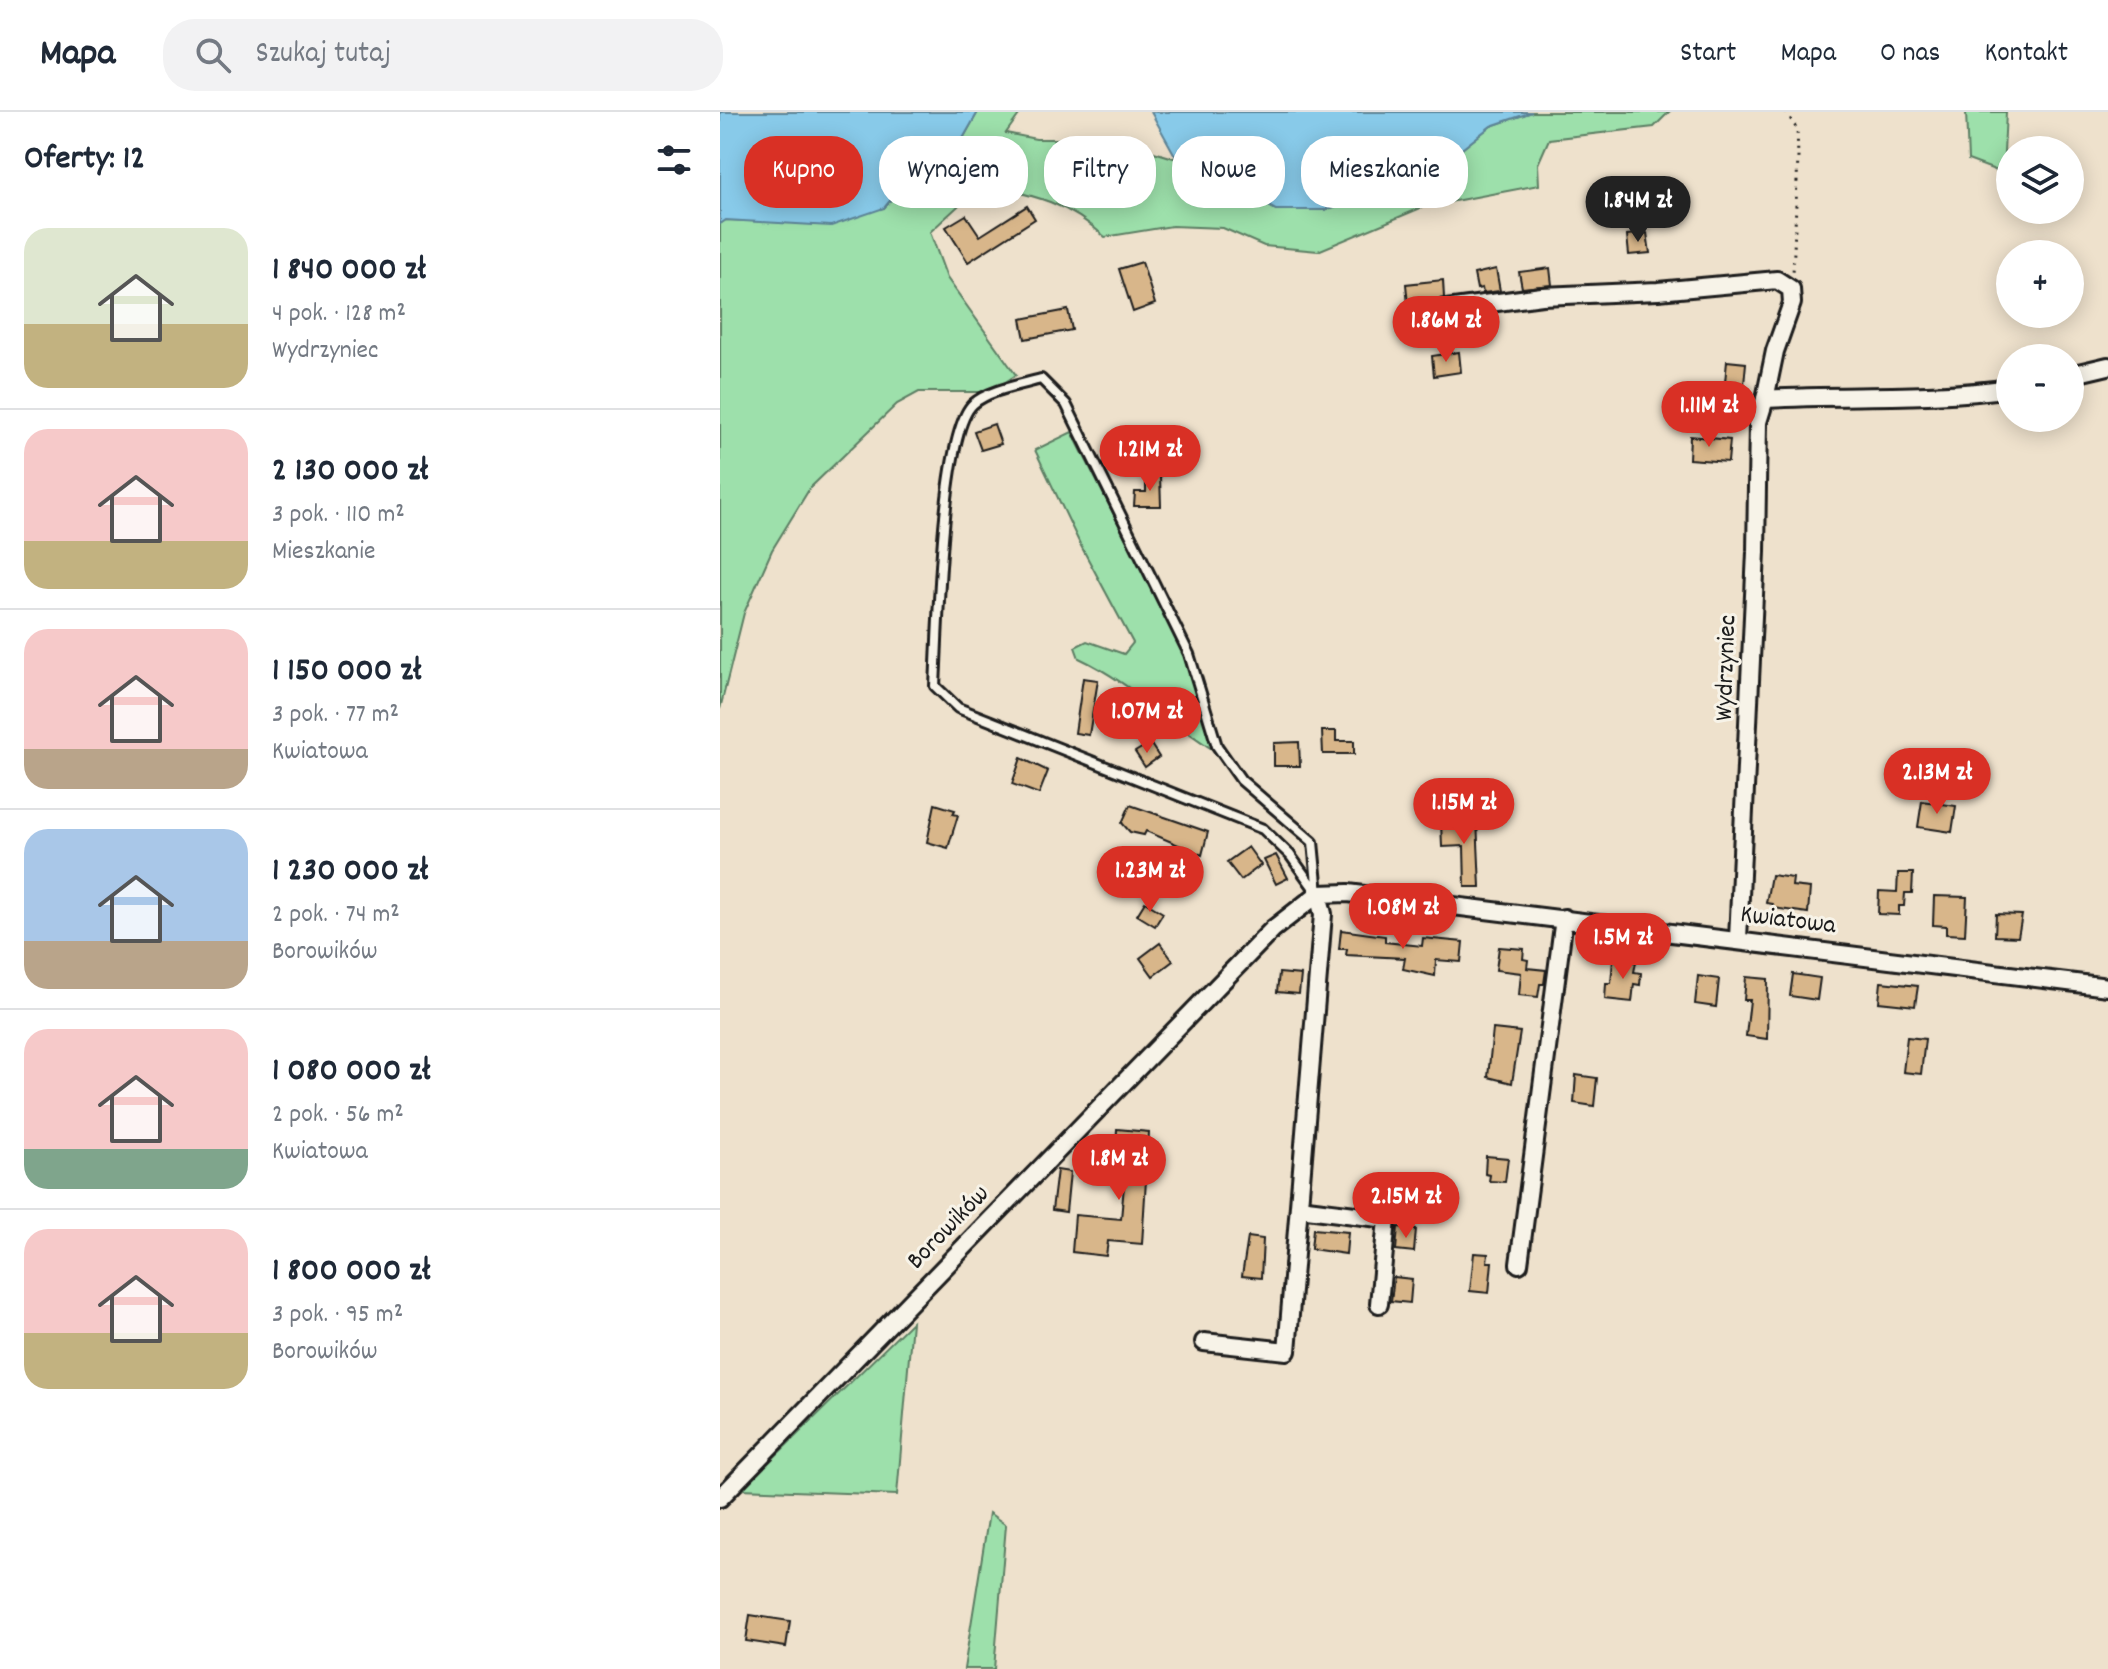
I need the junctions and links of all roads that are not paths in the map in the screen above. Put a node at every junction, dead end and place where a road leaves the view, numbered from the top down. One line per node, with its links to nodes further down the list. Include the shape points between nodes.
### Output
1 (1439, 310): 5 (street, Wydrzyniec, via 1542,296 1777,280 1791,289 1792,303)
2 (2108, 366): 3 (street)
3 (2084, 372)
4 (1996, 389): 5 (street)
5 (1765, 399): 8 (street, Wydrzyniec, via 1758,422)
6 (1318, 894): 6 (lane, via 1263,829 958,708 935,686 949,473 959,424 982,398 1041,379 1066,404 1189,654 1217,746 1241,780 1313,842); 7 (street, Kwiatowa); 10 (street, via 1323,914); 14 (street, Borowików, via 1273,929)
7 (1564, 918): 8 (street, Kwiatowa); 11 (street)
8 (1738, 939): 9 (street, Kwiatowa)
9 (2108, 987)
10 (1299, 1208): 12 (street, via 1387,1219); 13 (street, via 1287,1351)
11 (1519, 1264)
12 (1379, 1304)
13 (1204, 1342)
14 (720, 1498)

